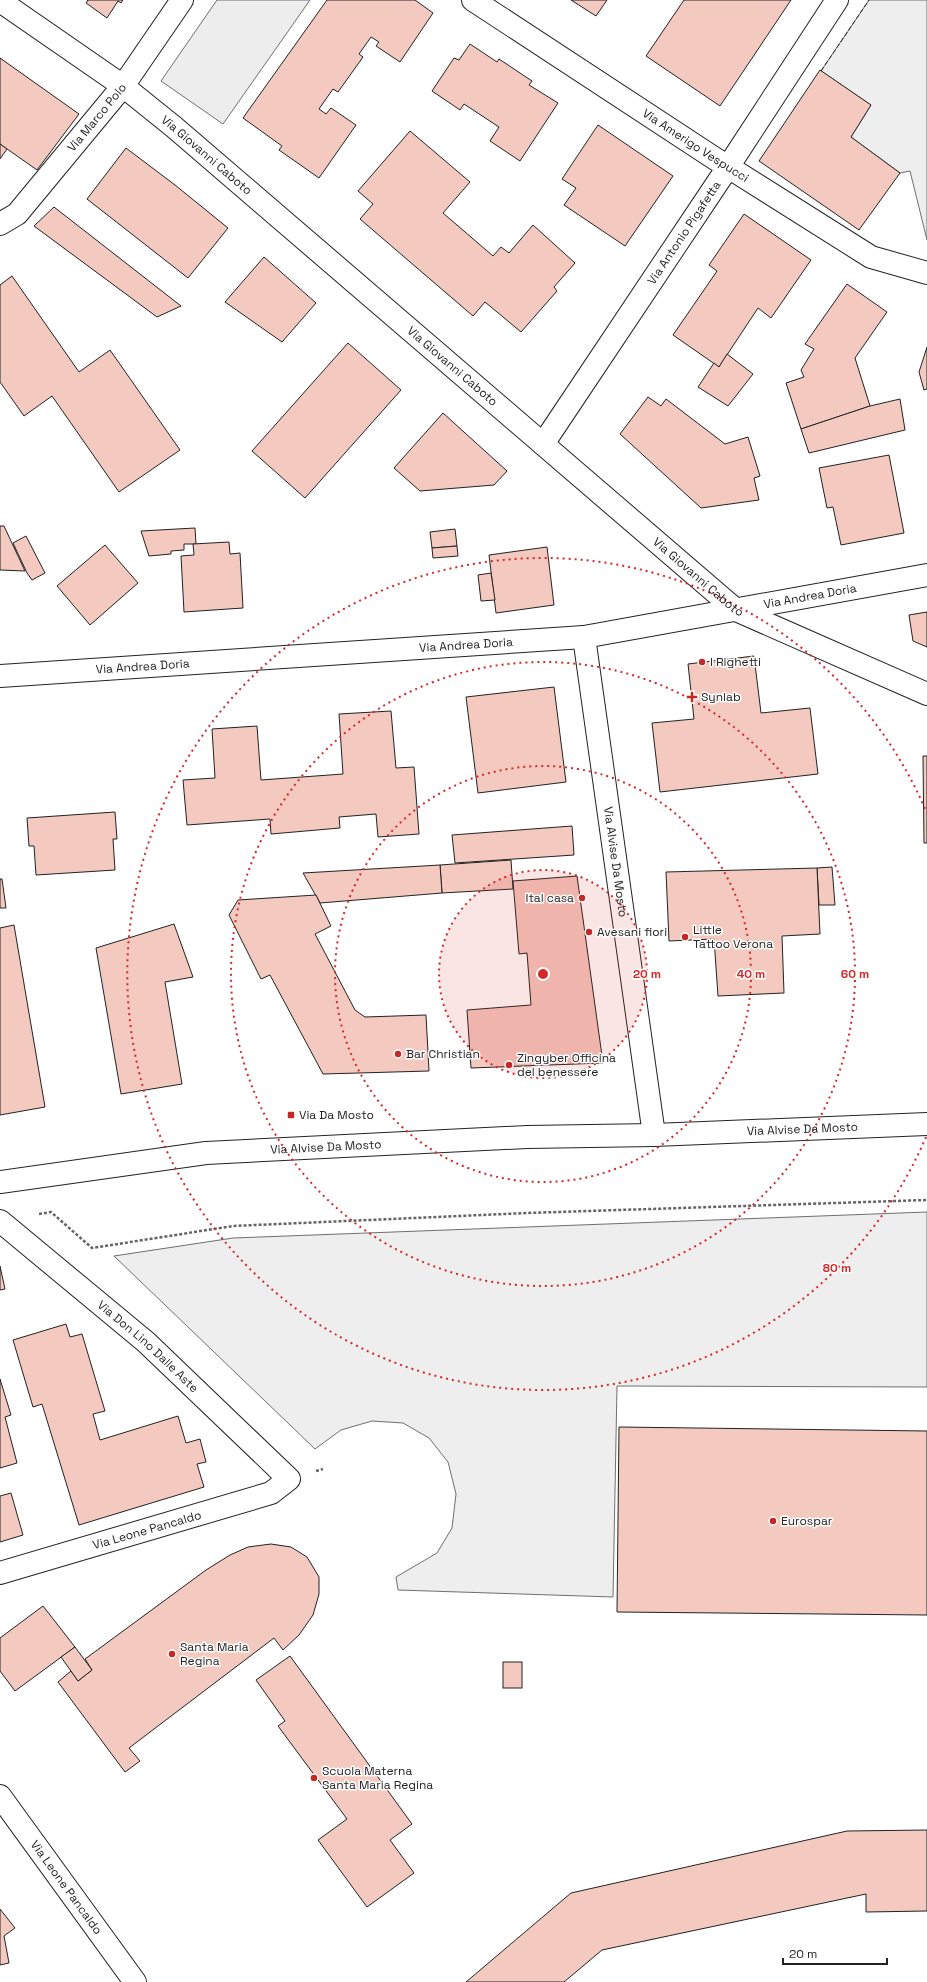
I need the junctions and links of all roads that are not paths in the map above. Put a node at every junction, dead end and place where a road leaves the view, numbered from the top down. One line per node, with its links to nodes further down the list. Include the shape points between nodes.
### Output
1 (182, 0): 5 (street, Via Marco Polo)
2 (473, 0): 6 (street, Via Amerigo Vespucci)
3 (837, 0): 6 (street, Via Antonio Pigafetta)
4 (0, 1): 5 (street, Via Giovanni Caboto)
5 (123, 86): 7 (street, Via Marco Polo); 9 (street, Via Giovanni Caboto)
6 (728, 167): 8 (street, Via Amerigo Vespucci, via 871,258); 9 (street, Via Antonio Pigafetta)
7 (9, 219)
8 (927, 273)
9 (543, 444): 11 (street, Via Giovanni Caboto)
10 (927, 575): 11 (street, Via Andrea Doria)
11 (736, 610): 12 (street, Via Andrea Doria); 14 (street, Via Giovanni Caboto)
12 (584, 637): 13 (street, Via Andrea Doria); 16 (street, Via Alvise Da Mosto)
13 (0, 676)
14 (927, 694)
15 (927, 1124): 16 (street, Via Alvise Da Mosto)
16 (654, 1134): 17 (street, Via Alvise Da Mosto, via 527,1137 206,1153)
17 (0, 1182)
18 (0, 1221): 19 (street, Via Don Lino Dalle Aste, via 146,1342)
19 (289, 1479): 20 (street, Via Leone Pancaldo, via 271,1494)
20 (0, 1573)
21 (0, 1796): 22 (street, Via Leone Pancaldo)
22 (133, 1981)

